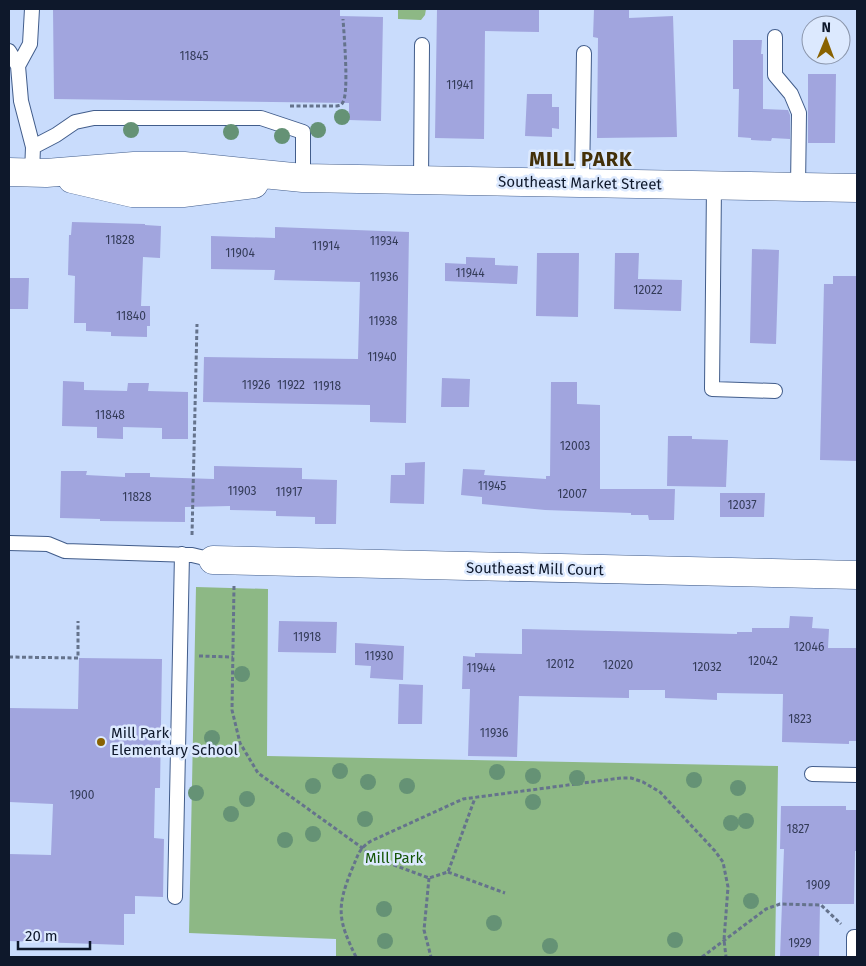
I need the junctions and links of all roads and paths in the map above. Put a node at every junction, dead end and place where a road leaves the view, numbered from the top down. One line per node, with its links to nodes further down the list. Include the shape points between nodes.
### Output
1 (32, 9): 7 (lane, via 30,44)
2 (343, 19): 8 (path, via 344,101 337,106)
3 (774, 37): 14 (lane, via 775,75 791,94 799,113)
4 (422, 45): 11 (lane)
5 (9, 51): 7 (lane)
6 (584, 53): 12 (lane)
7 (18, 66): 9 (lane)
8 (289, 106)
9 (30, 166): 10 (street, Southeast Market Street, via 132,193 183,193); 10 (lane, via 56,136 75,122 94,118 261,118 303,132)
10 (303, 178): 11 (street, Southeast Market Street)
11 (421, 180): 12 (street, Southeast Market Street)
12 (582, 183): 13 (street, Southeast Market Street)
13 (714, 185): 14 (street, Southeast Market Street); 17 (lane, via 712,389)
14 (798, 187): 15 (street, Southeast Market Street)
15 (857, 188)
16 (197, 324): 19 (path)
17 (775, 392)
18 (9, 543): 19 (lane, via 48,544 65,551)
19 (205, 558): 20 (street, Southeast Mill Court); 22 (lane); 23 (path)
20 (857, 575)
21 (78, 621): 24 (path, via 78,658)
22 (180, 656): 23 (path); 32 (lane)
23 (233, 656): 28 (path, via 232,710 240,743 258,773)
24 (9, 657)
25 (812, 774): 26 (lane)
26 (857, 775)
27 (475, 798): 28 (path, via 458,801); 29 (path); 34 (path, via 620,778 631,778 652,786 723,862 728,887)
28 (361, 847): 30 (path, via 372,857); 35 (path, via 344,888 341,911 344,931)
29 (448, 872): 30 (path); 31 (path)
30 (429, 878): 36 (path, via 424,930)
31 (505, 893)
32 (175, 896)
33 (856, 937): 34 (path, via 821,905 780,904 766,909); 39 (lane)
34 (724, 940): 37 (path); 38 (path)
35 (356, 957)
36 (432, 957)
37 (702, 957)
38 (726, 957)
39 (854, 957)

